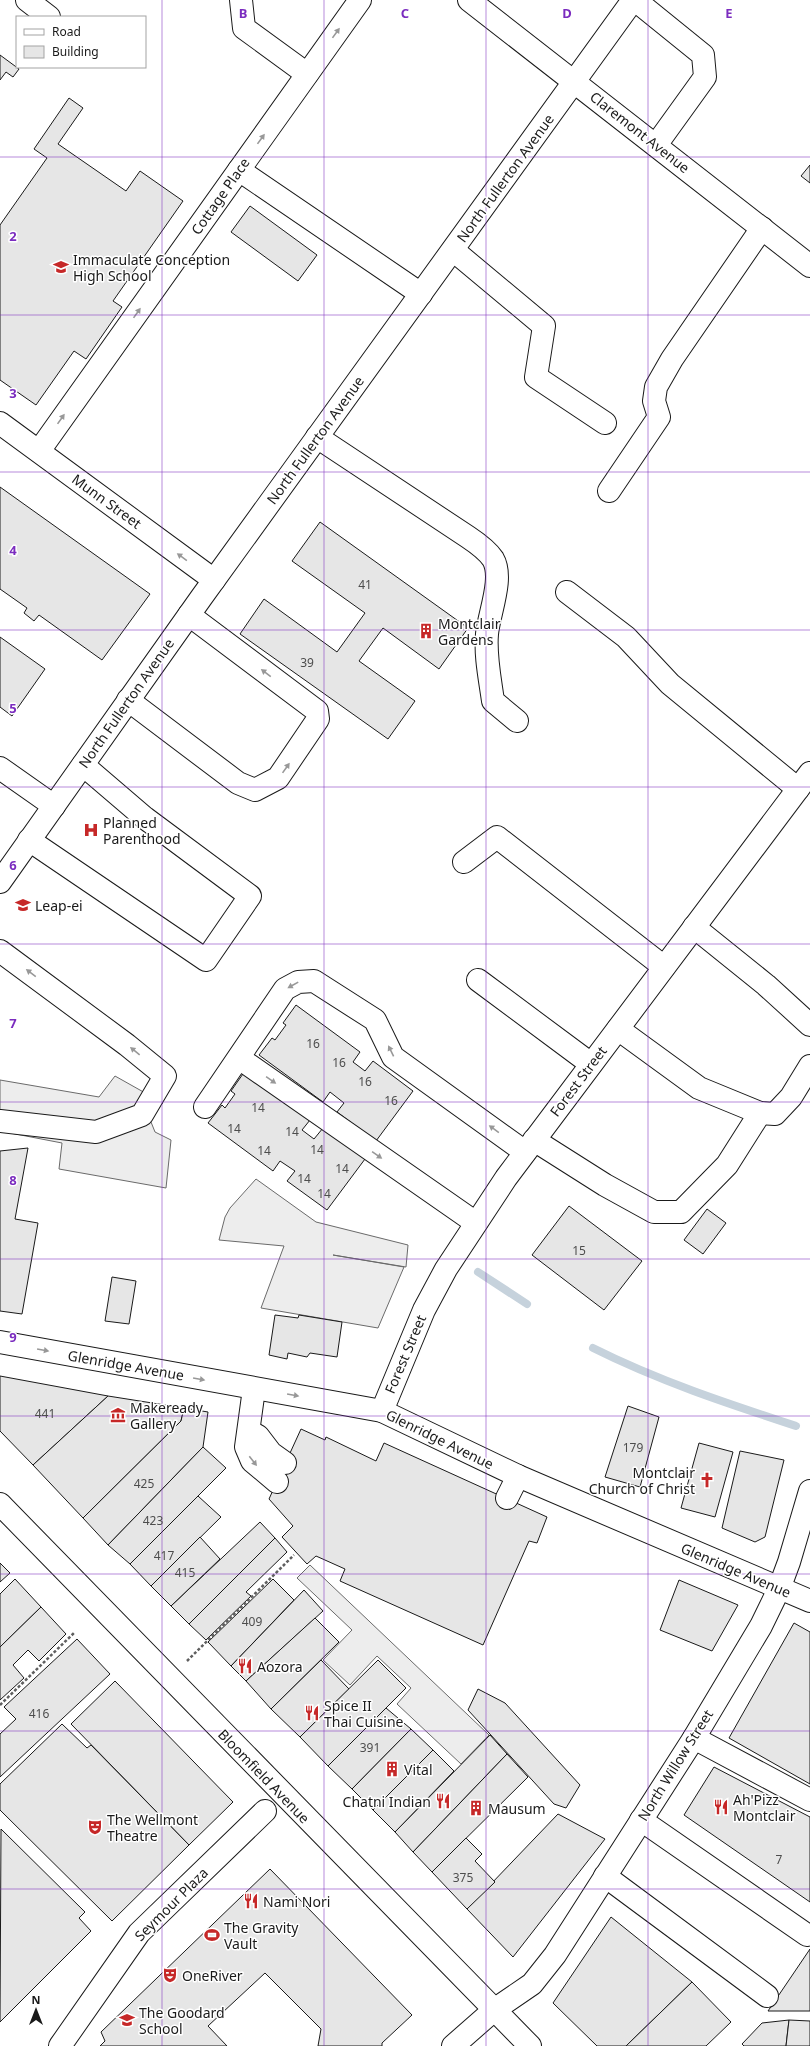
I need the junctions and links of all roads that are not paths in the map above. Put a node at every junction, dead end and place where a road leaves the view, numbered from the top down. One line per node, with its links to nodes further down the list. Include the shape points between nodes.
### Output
1 (27, 0): 6 (street)
2 (360, 0): 7 (street, Cottage Place, one-way to 2)
3 (469, 0): 8 (street, Claremont Avenue)
4 (634, 0): 8 (street, North Fullerton Avenue); 9 (street, via 703,55 705,77)
5 (241, 1): 7 (street, via 244,28)
6 (48, 16)
7 (307, 74): 10 (street, Cottage Place, one-way to 7)
8 (575, 81): 9 (street, Claremont Avenue); 12 (street, North Fullerton Avenue)
9 (656, 144): 11 (street, Claremont Avenue)
10 (239, 170): 14 (street); 18 (street, Cottage Place, one-way to 10)
11 (762, 228): 13 (street, Claremont Avenue); 19 (street, via 672,359 656,387 654,401 659,417)
12 (453, 250): 14 (street, North Fullerton Avenue); 15 (street, via 544,326 536,377)
13 (810, 266)
14 (422, 294): 17 (street, North Fullerton Avenue)
15 (605, 422)
16 (3, 432): 18 (street, Munn Street)
17 (317, 437): 20 (street, North Fullerton Avenue); 24 (street, via 482,546 493,559 498,576 487,635 487,658 493,701)
18 (39, 451): 20 (street, Munn Street, one-way to 18)
19 (609, 491)
20 (214, 580): 22 (street, North Fullerton Avenue)
21 (567, 592): 27 (street, via 626,637 670,684)
22 (189, 615): 23 (street, North Fullerton Avenue); 23 (street, one-way to 22, via 238,783 255,790 278,778 318,719 317,711)
23 (128, 700): 25 (street, North Fullerton Avenue)
24 (517, 721)
25 (83, 765): 28 (street, North Fullerton Avenue); 29 (street, via 145,818 250,896 206,960)
26 (0, 768): 28 (street)
27 (804, 781): 32 (street, Forest Street)
28 (54, 806): 29 (street, North Fullerton Avenue)
29 (29, 840): 31 (street, North Fullerton Avenue)
30 (464, 862): 34 (street, via 497,837)
31 (0, 882)
32 (694, 927): 34 (street, Forest Street); 36 (street, via 766,985)
33 (0, 951): 43 (street, one-way to 33, via 96,1132 142,1115 165,1076)
34 (664, 967): 37 (street, Forest Street)
35 (478, 980): 39 (street)
36 (810, 1025)
37 (618, 1029): 39 (street, Forest Street); 42 (street, via 699,1088)
38 (239, 1058): 41 (street); 44 (street, one-way to 38, via 394,1057 375,1020 314,981 298,982 285,989); 45 (street, one-way to 45)
39 (591, 1064): 44 (street, Forest Street)
40 (810, 1066): 42 (street, via 791,1097 775,1114)
41 (205, 1107)
42 (760, 1113): 44 (street, via 727,1165 681,1212 654,1212)
43 (0, 1121)
44 (530, 1146): 45 (street, Forest Street)
45 (476, 1223): 48 (street, Forest Street, via 446,1269 417,1322)
46 (0, 1342): 47 (street, Glenridge Avenue, one-way to 47)
47 (254, 1389): 48 (street, Glenridge Avenue, one-way to 48); 49 (street, via 246,1447 252,1461)
48 (382, 1410): 50 (street, Glenridge Avenue)
49 (281, 1472)
50 (518, 1476): 52 (street); 54 (street, Glenridge Avenue)
51 (810, 1491): 54 (street, North Willow Street)
52 (507, 1498)
53 (0, 1504): 63 (street, Bloomfield Avenue)
54 (779, 1589): 55 (street, Glenridge Avenue); 56 (street, North Willow Street, via 761,1626)
55 (810, 1601)
56 (694, 1738): 57 (street); 59 (street, North Willow Street)
57 (810, 1800)
58 (265, 1811): 64 (street, Seymour Plaza, via 139,1933)
59 (641, 1820): 60 (street, North Willow Street); 61 (street)
60 (605, 1876): 62 (street); 63 (street, North Willow Street, via 544,1970 532,1984)
61 (807, 1935)
62 (767, 1996)
63 (494, 2010): 65 (street, North Willow Street); 66 (street, Bloomfield Avenue)
64 (60, 2046)
65 (453, 2046)
66 (530, 2046)

